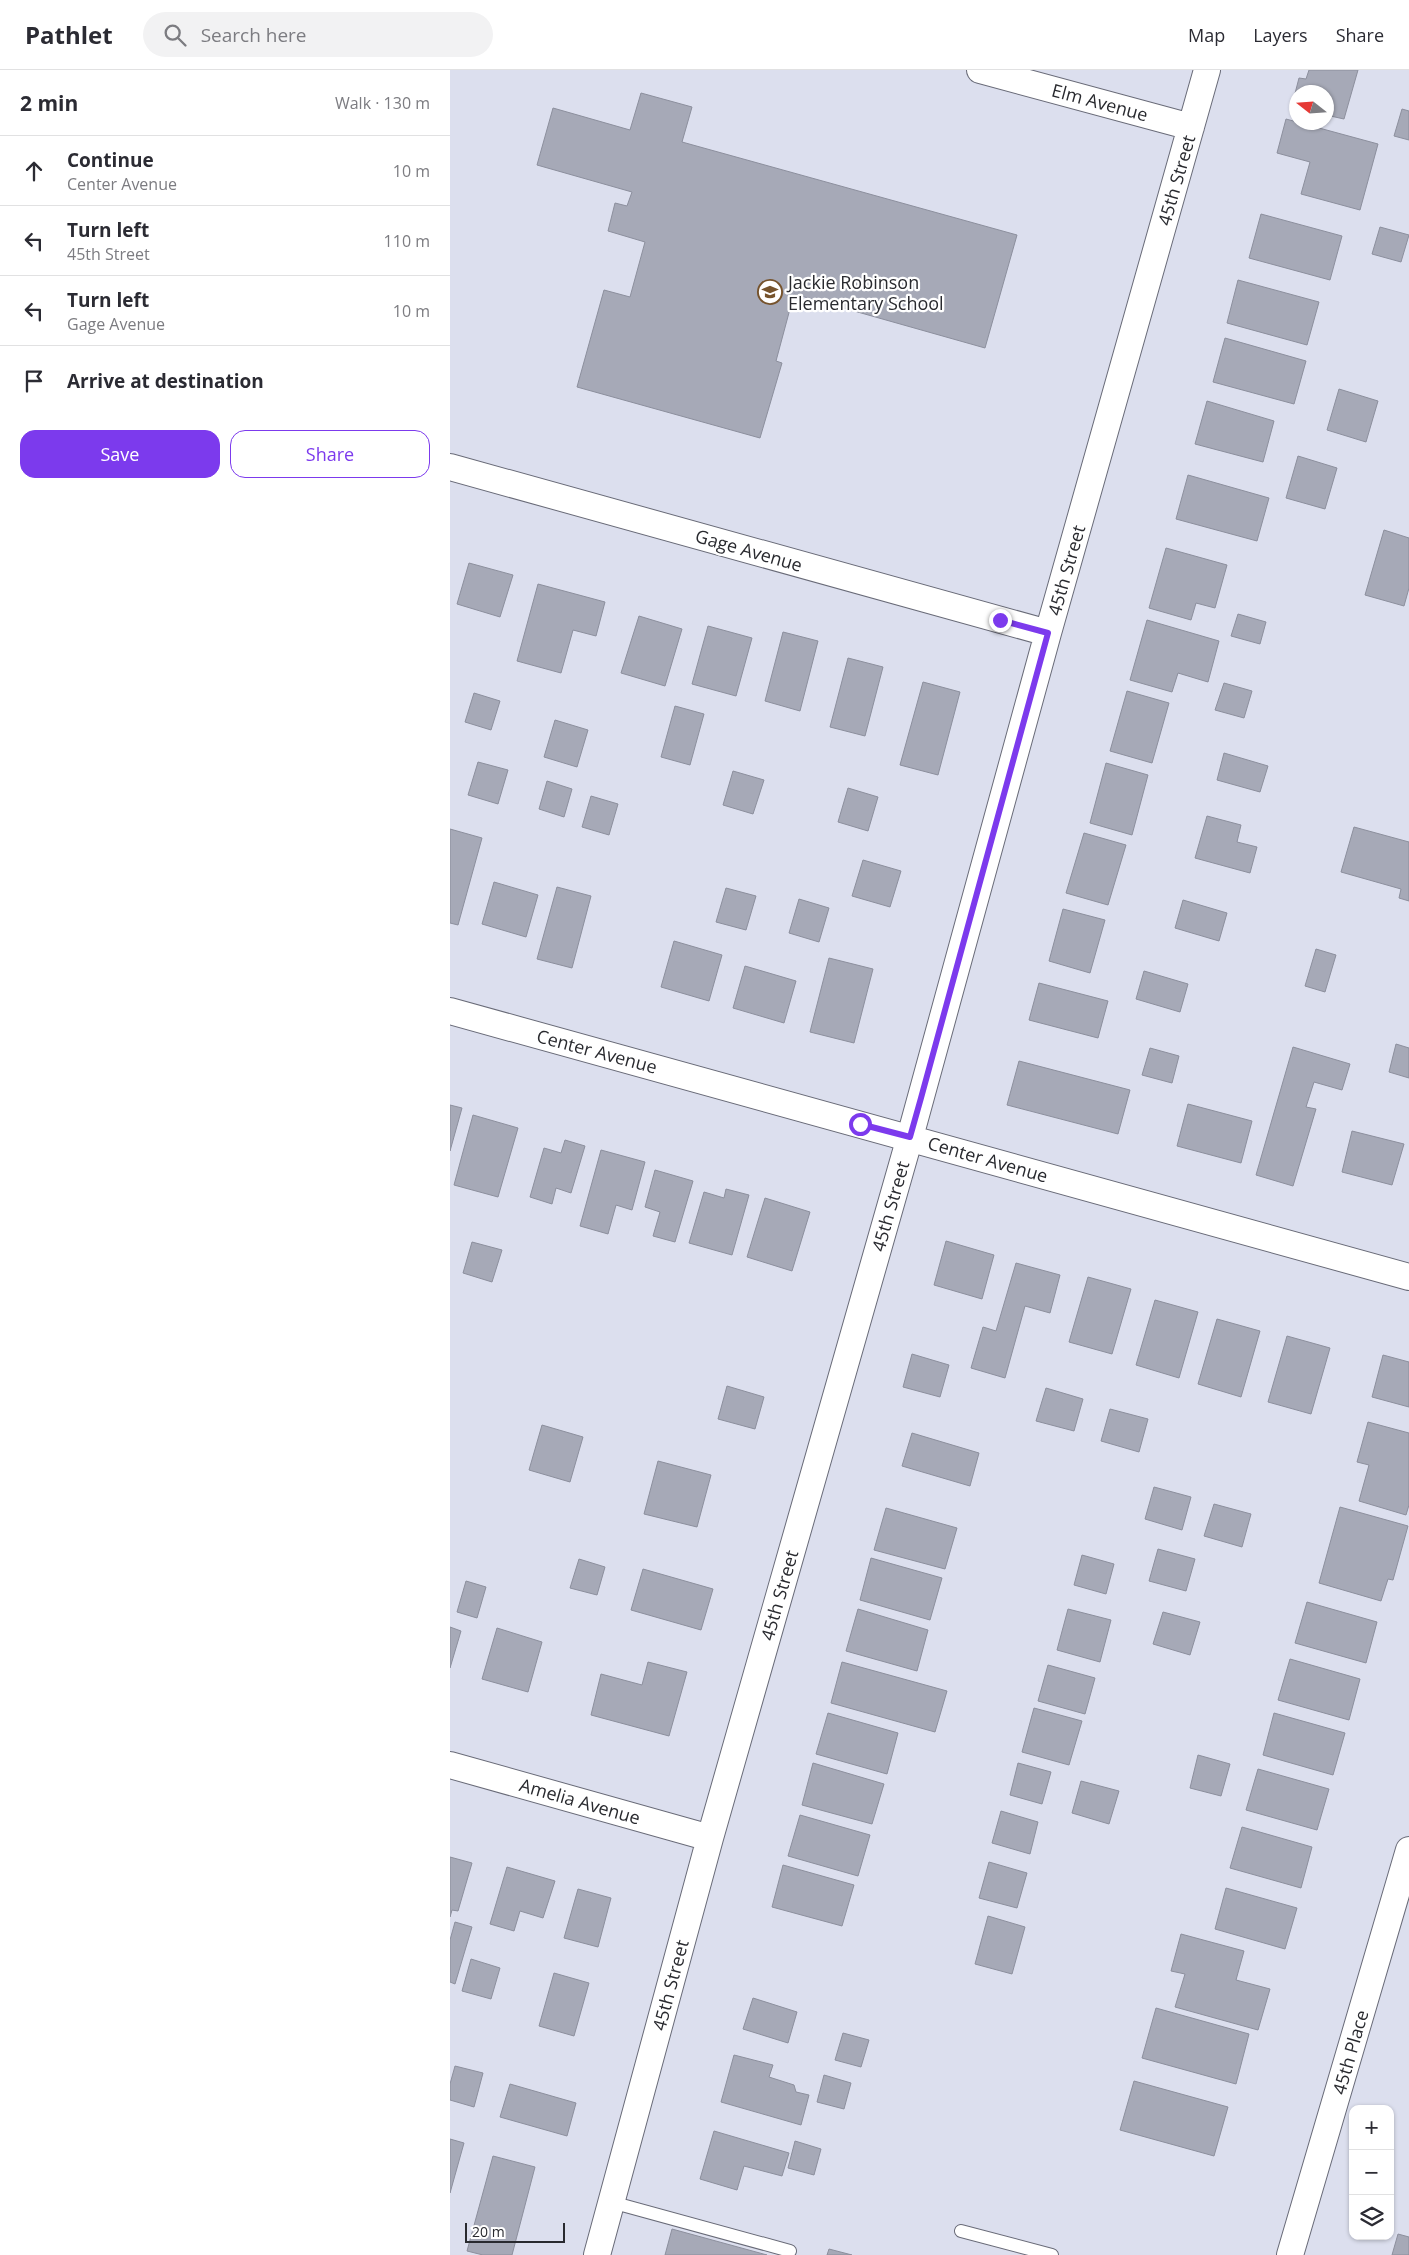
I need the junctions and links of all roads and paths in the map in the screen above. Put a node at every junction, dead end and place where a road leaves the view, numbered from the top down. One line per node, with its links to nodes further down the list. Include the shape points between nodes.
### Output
1 (980, 70): 3 (street, Elm Avenue)
2 (1207, 70): 3 (street, 45th Street)
3 (1191, 127): 5 (street, 45th Street)
4 (450, 467): 5 (street, Gage Avenue)
5 (1048, 633): 7 (street, 45th Street)
6 (450, 1011): 7 (street, Center Avenue)
7 (910, 1137): 8 (street, Center Avenue); 10 (street, 45th Street)
8 (1409, 1277)
9 (450, 1765): 10 (street, Amelia Avenue)
10 (710, 1838): 12 (street, 45th Street)
11 (1409, 1850): 17 (street, 45th Place)
12 (612, 2202): 14 (lane); 15 (street, 45th Street)
13 (961, 2231): 16 (lane)
14 (790, 2252)
15 (597, 2255)
16 (1052, 2255)
17 (1290, 2255)

